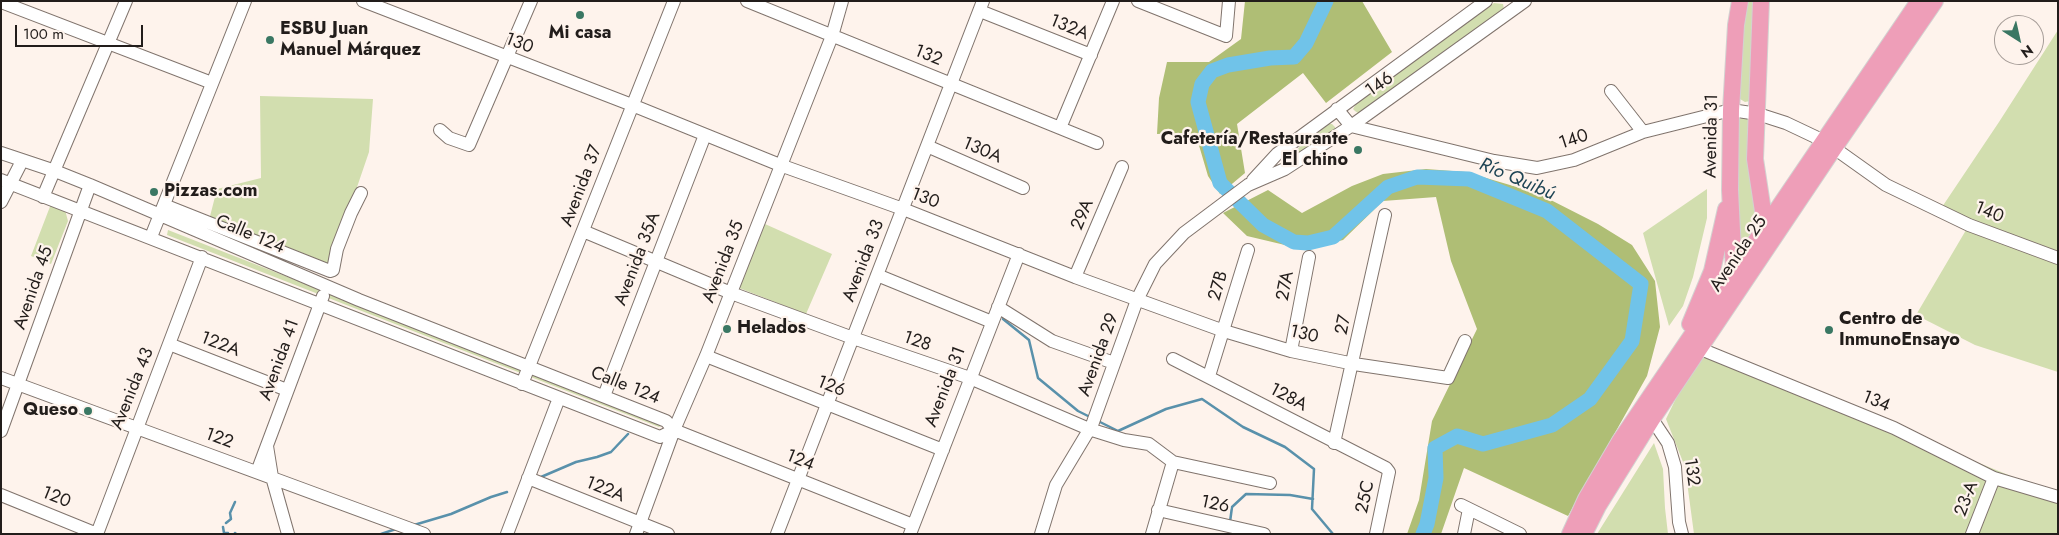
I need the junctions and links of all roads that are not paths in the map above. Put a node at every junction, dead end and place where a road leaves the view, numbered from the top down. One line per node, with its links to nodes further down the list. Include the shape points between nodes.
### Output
1 (126, 1): 21 (street)
2 (245, 1): 24 (street)
3 (363, 1): 18 (street, 130)
4 (532, 1): 23 (street)
5 (674, 1): 27 (street, Avenida 37)
6 (747, 1): 20 (street, 132)
7 (842, 1): 20 (street, Avenida 35)
8 (1113, 1): 22 (street)
9 (1138, 1): 10 (street, via 1226,36)
10 (1229, 1)
11 (1486, 1): 28 (street, 146)
12 (1740, 1): 29 (main road, Avenida 31)
13 (1761, 1): 30 (main road)
14 (1919, 1): 37 (main road, Avenida 25)
15 (1935, 1): 37 (main road, Avenida 25)
16 (1516, 4): 31 (street, 146)
17 (4, 6): 21 (street)
18 (389, 6): 23 (street, 130)
19 (982, 6): 22 (street, 132A); 25 (street, Avenida 33)
20 (832, 36): 25 (street, 132); 41 (street, Avenida 35)
21 (110, 44): 24 (street); 43 (street)
22 (1091, 56): 32 (street)
23 (508, 58): 27 (street, 130); 33 (street, via 469,145 449,138)
24 (212, 83): 55 (street)
25 (951, 84): 32 (street, 132); 38 (street, Avenida 33)
26 (1611, 92): 34 (street)
27 (632, 105): 35 (street, 130); 58 (street, Avenida 37)
28 (1337, 109): 31 (street); 46 (street, 146, via 1277,154)
29 (1731, 110): 30 (street, 140); 34 (street, 140); 48 (main road, Avenida 31)
30 (1758, 114): 37 (street, 140, via 1786,123); 57 (main road, via 1755,159)
31 (1351, 126): 34 (street, 140, via 1494,161 1537,168 1574,160); 46 (street, 146, via 1284,169)
32 (1060, 128): 36 (street, 132)
33 (440, 130)
34 (1643, 132)
35 (705, 135): 41 (street, 130); 66 (street, Avenida 35A)
36 (1097, 143)
37 (1829, 145): 57 (main road, Avenida 25); 61 (main road, Avenida 25); 65 (street, 140, via 1886,185 1969,225)
38 (927, 146): 47 (street, 130A); 53 (street, Avenida 33)
39 (1, 153): 40 (street, Calle 124)
40 (22, 161): 43 (street, Calle 124); 44 (street)
41 (780, 165): 53 (street, 130); 71 (street, Avenida 35)
42 (1122, 167): 69 (street, 29A)
43 (55, 171): 45 (street, Calle 124); 50 (street)
44 (6, 182): 50 (street, Calle 124); 51 (street)
45 (90, 185): 54 (street, Avenida 45); 55 (street, Calle 124)
46 (1248, 185): 52 (street, 146)
47 (1023, 188)
48 (1730, 190): 67 (main road, Avenida 31); 93 (main road, via 1712,270 1690,325)
49 (360, 193): 55 (street, via 330,271)
50 (44, 197): 54 (street, Calle 124)
51 (1, 202)
52 (1218, 207): 72 (street, Avenida 29, via 1184,233 1155,264)
53 (903, 209): 62 (street, 130); 68 (street, Avenida 33)
54 (81, 211): 59 (street, Calle 124); 91 (street, Avenida 45)
55 (161, 211): 59 (street); 70 (street, Calle 124)
56 (1386, 215): 86 (street, 27)
57 (1766, 226): 61 (main road); 67 (main road, Avenida 25)
58 (583, 231): 66 (street, 128); 87 (street, Avenida 37)
59 (152, 237): 63 (street, Calle 124)
60 (1248, 250): 77 (street, 27B)
61 (1765, 252): 81 (main road, Avenida 25)
62 (1019, 254): 69 (street, 130); 74 (street, Avenida 31)
63 (202, 257): 73 (street, Calle 124); 80 (street, Avenida 43)
64 (1309, 257): 82 (street, 27A)
65 (2058, 258)
66 (656, 262): 71 (street, 128); 95 (street, Avenida 35A)
67 (1734, 272): 76 (main road, Avenida 25)
68 (877, 275): 75 (street); 78 (street, Avenida 33)
69 (1075, 277): 72 (street, 130)
70 (326, 286): 73 (street, Avenida 41); 87 (street, Calle 124)
71 (731, 293): 78 (street, 128); 83 (street, Avenida 35)
72 (1137, 300): 77 (street, 130); 85 (street, Avenida 29)
73 (320, 303): 92 (street, Calle 124); 94 (street, Avenida 41)
74 (998, 307): 75 (street, Avenida 31); 85 (street, via 1052,341)
75 (992, 322): 90 (street, Avenida 31)
76 (1695, 329): 81 (street, via 1695,340); 93 (main road, Avenida 25)
77 (1224, 331): 82 (street, 130); 88 (street, 27B)
78 (853, 338): 90 (street, 128); 97 (street, Avenida 33)
79 (1465, 341): 86 (street, 130, via 1448,378)
80 (169, 344): 94 (street, 122A); 100 (street, Avenida 43)
81 (1700, 349): 98 (main road, Avenida 25); 111 (street, 134, via 1894,428)
82 (1291, 350): 86 (street, 130)
83 (706, 356): 97 (street, 126); 101 (street, Avenida 35)
84 (1173, 359): 88 (street, 128A)
85 (1114, 363): 99 (street, Avenida 29)
86 (1354, 364): 103 (street, 27)
87 (529, 366): 92 (street, Avenida 37); 95 (street, Calle 124)
88 (1209, 376): 103 (street, 128A)
89 (1, 378): 91 (street, 122)
90 (970, 378): 99 (street, 128); 105 (street, Avenida 31)
91 (19, 384): 100 (street, 122); 102 (street, Avenida 45)
92 (522, 384): 96 (street, Calle 124)
93 (1658, 384): 131 (main road, Avenida 25, via 1620,441)
94 (287, 390): 104 (street, Avenida 41)
95 (604, 396): 101 (street, Calle 124, via 666,421)
96 (559, 398): 101 (street, Calle 124, via 660,437); 110 (street)
97 (827, 404): 105 (street, 126); 112 (street, Avenida 33)
98 (1652, 419): 132 (main road, Avenida 25); 133 (street, 132, via 1668,443 1675,467)
99 (1092, 423): 106 (street, 128, via 1124,440 1149,444); 125 (street, Avenida 29, via 1056,486)
100 (136, 428): 108 (street, 122); 119 (street, Avenida 43)
101 (674, 430): 112 (street, 124); 117 (street, Avenida 35)
102 (1, 431)
103 (1334, 443): 107 (street, 128A)
104 (267, 446): 108 (street, Avenida 41); 109 (street)
105 (943, 450): 118 (street, Avenida 31)
106 (1173, 462): 113 (street, 128); 116 (street)
107 (1386, 468): 128 (street, 25C, via 1389,472)
108 (257, 472): 109 (street, 122)
109 (272, 477): 120 (street); 121 (street, 122)
110 (528, 478): 117 (street, 122A); 122 (street)
111 (1994, 478): 115 (street, 134); 134 (street, 23-A)
112 (798, 479): 118 (street, 124); 124 (street, Avenida 33)
113 (1270, 483)
114 (1, 495): 119 (street, 120)
115 (2058, 497)
116 (1158, 510): 126 (street); 127 (street, 126)
117 (638, 528): 123 (street, 122A)
118 (914, 531)
119 (97, 534)
120 (288, 534)
121 (424, 534)
122 (507, 534)
123 (668, 534)
124 (777, 534)
125 (1041, 534)
126 (1152, 534)
127 (1264, 534)
128 (1376, 534)
129 (1464, 534): 130 (street, via 1465,507)
130 (1520, 534)
131 (1570, 534)
132 (1584, 534)
133 (1682, 534)
134 (1972, 534)

